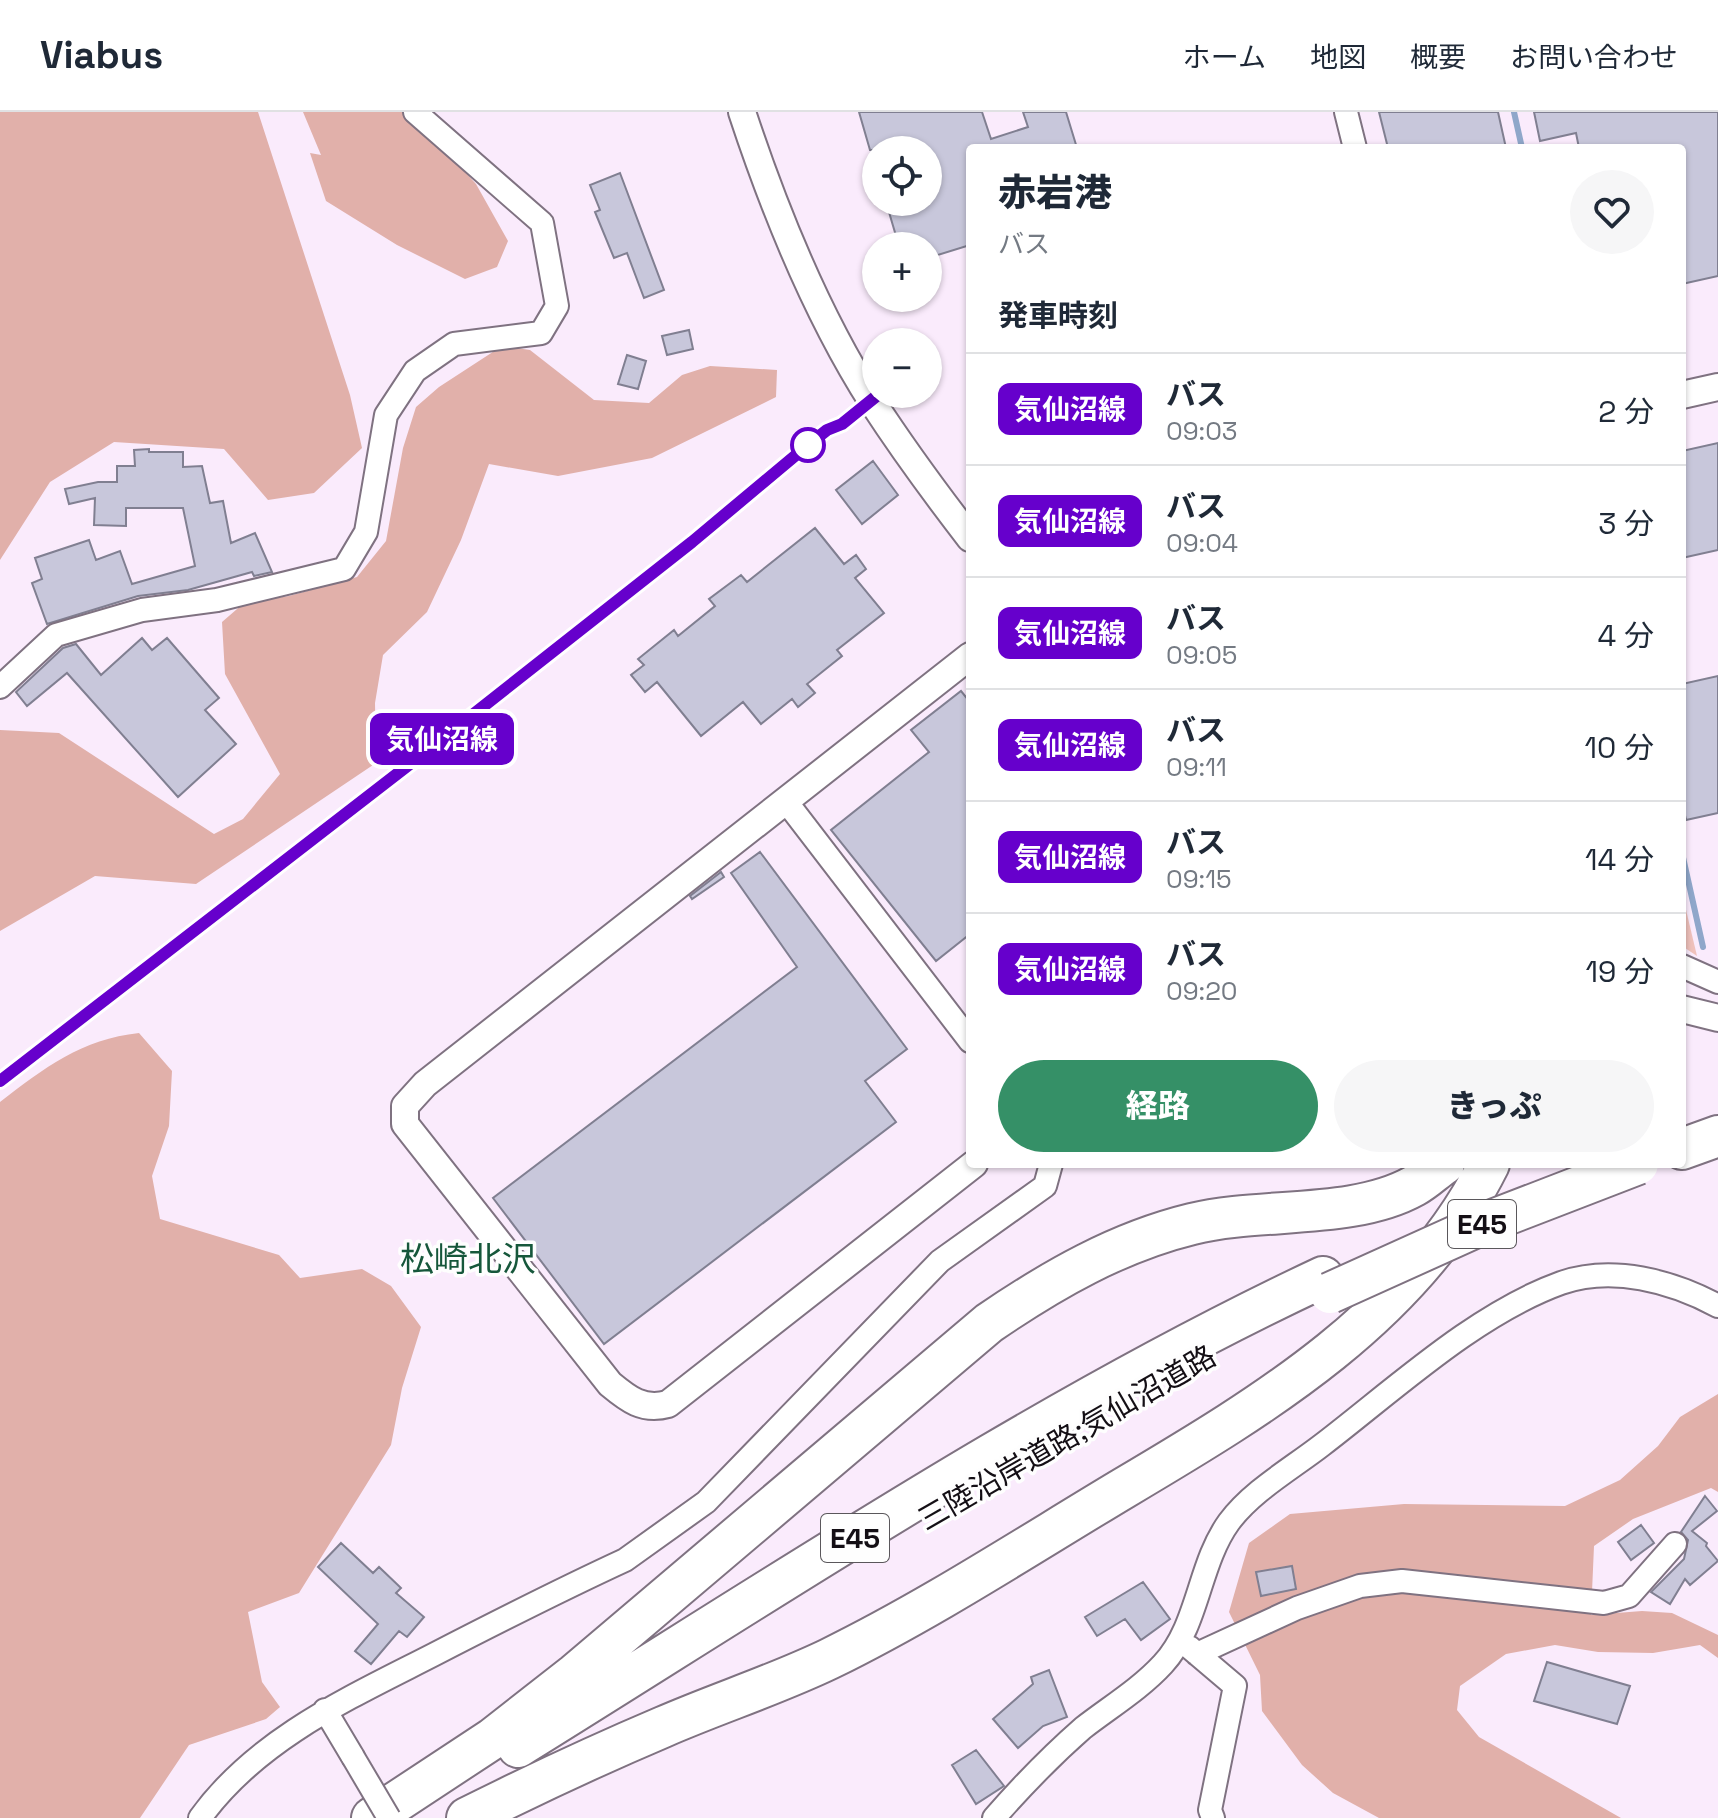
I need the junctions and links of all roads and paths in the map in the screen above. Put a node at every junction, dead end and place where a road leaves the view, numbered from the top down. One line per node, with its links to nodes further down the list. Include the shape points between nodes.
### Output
1 (415, 112): 9 (street, via 542,223 557,306 541,333 454,344 415,371 386,415 366,532 344,569 217,600 142,610 56,635)
2 (742, 112): 7 (street, via 780,215 839,341 871,400)
3 (1346, 112): 4 (street)
4 (1354, 144)
5 (1718, 387): 6 (street)
6 (1686, 394)
7 (966, 532)
8 (966, 659): 10 (street)
9 (0, 687)
10 (785, 800): 15 (street); 20 (street, via 425,1084 405,1106 405,1124 610,1384 633,1403 656,1408 668,1404)
11 (1686, 968): 12 (street)
12 (1718, 982)
13 (1686, 1010): 14 (street)
14 (1718, 1018)
15 (966, 1036)
16 (1718, 1117): 17 (highway)
17 (1686, 1128)
18 (1718, 1136): 19 (highway)
19 (1686, 1148)
20 (969, 1168)
21 (1050, 1168): 30 (street, via 1045,1186 940,1261 706,1502 662,1537)
22 (1439, 1168): 32 (highway, via 1414,1186 1373,1201 1192,1224 1127,1245 1031,1295 989,1323 539,1702)
23 (1486, 1168): 36 (highway, via 1435,1247 1373,1315 1333,1352 1238,1418 908,1619 826,1661 652,1732)
24 (1574, 1168): 26 (highway, 三陸沿岸道路;気仙沼道路 / E45, via 1433,1226)
25 (1628, 1168): 26 (highway, 三陸沿岸道路;気仙沼道路 / E45, bridge)
26 (1326, 1285): 34 (highway, 三陸沿岸道路;気仙沼道路 / E45, via 1210,1333 1064,1414); 35 (highway, 三陸沿岸道路;気仙沼道路 / E45, via 1007,1471)
27 (1718, 1306): 29 (street, via 1642,1278 1597,1276 1562,1283 1494,1316 1231,1519 1211,1550)
28 (1675, 1544): 29 (street, via 1629,1596 1604,1603 1402,1581 1360,1586)
29 (1189, 1647): 37 (street, via 1041,1766); 38 (street, via 1235,1686 1210,1810)
30 (325, 1710): 31 (street, via 272,1747); 33 (street, bridge)
31 (200, 1818)
32 (372, 1818)
33 (389, 1818)
34 (397, 1818)
35 (443, 1818)
36 (467, 1818)
37 (994, 1818)
38 (1213, 1818)

